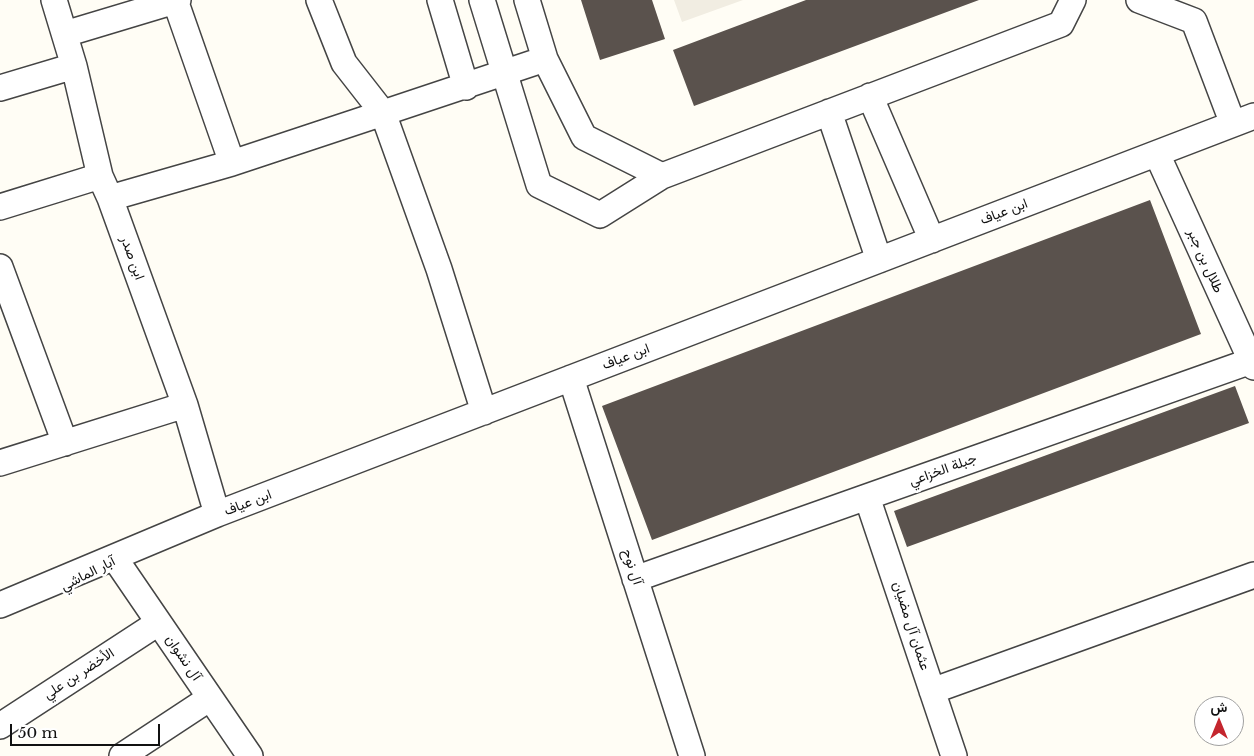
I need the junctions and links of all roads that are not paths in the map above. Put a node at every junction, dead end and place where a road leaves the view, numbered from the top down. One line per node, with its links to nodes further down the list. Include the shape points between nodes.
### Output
1 (54, 0): 9 (street, ابن صدر)
2 (176, 0): 9 (street); 20 (street)
3 (319, 0): 17 (street, via 344,63)
4 (440, 0): 13 (street)
5 (482, 0): 12 (street)
6 (527, 0): 10 (street)
7 (1073, 0): 15 (street, via 1061,24)
8 (1139, 0): 18 (street, via 1194,21)
9 (65, 34): 11 (street, ابن صدر)
10 (545, 59): 12 (street); 22 (street, via 584,137)
11 (74, 66): 14 (street); 21 (street, ابن صدر)
12 (504, 74): 13 (street); 22 (street, via 538,185 600,215)
13 (466, 87): 17 (street)
14 (0, 88)
15 (870, 96): 16 (street); 25 (street)
16 (829, 112): 22 (street); 26 (street)
17 (383, 113): 20 (street); 31 (street, via 439,269)
18 (1244, 120): 19 (street, ابن عياف)
19 (1157, 154): 25 (street, ابن عياف); 28 (street, طلال بن جبر)
20 (232, 163): 23 (street)
21 (100, 176): 23 (street, ابن صدر); 24 (street)
22 (662, 176)
23 (110, 198): 30 (street, ابن صدر)
24 (0, 207)
25 (932, 240): 26 (street, ابن عياف)
26 (879, 260): 29 (street, ابن عياف)
27 (0, 267): 32 (street)
28 (1252, 364): 34 (street, جبلة الخزاعي)
29 (571, 378): 31 (street, ابن عياف); 39 (street, آل نوح)
30 (185, 405): 32 (street); 35 (street, ابن صدر)
31 (484, 412): 35 (street, ابن عياف)
32 (65, 443): 33 (street)
33 (0, 463)
34 (868, 497): 39 (street, جبلة الخزاعي); 43 (street, عثمان آل مضيان)
35 (218, 514): 36 (street, ابن عياف)
36 (175, 531): 37 (street, آبار الماشي); 40 (street, ابن عياف)
37 (116, 560): 41 (street, آبار الماشي); 42 (street, آل نشوان)
38 (1254, 575): 43 (street)
39 (635, 579): 48 (street, آل نوح)
40 (0, 605)
41 (0, 618)
42 (158, 623): 44 (street, آل نشوان); 45 (street, الأخضر بن علي)
43 (932, 691): 49 (street, عثمان آل مضيان)
44 (210, 698): 46 (street); 47 (street, آل نشوان)
45 (0, 726)
46 (122, 756)
47 (250, 756)
48 (692, 756)
49 (954, 756)

